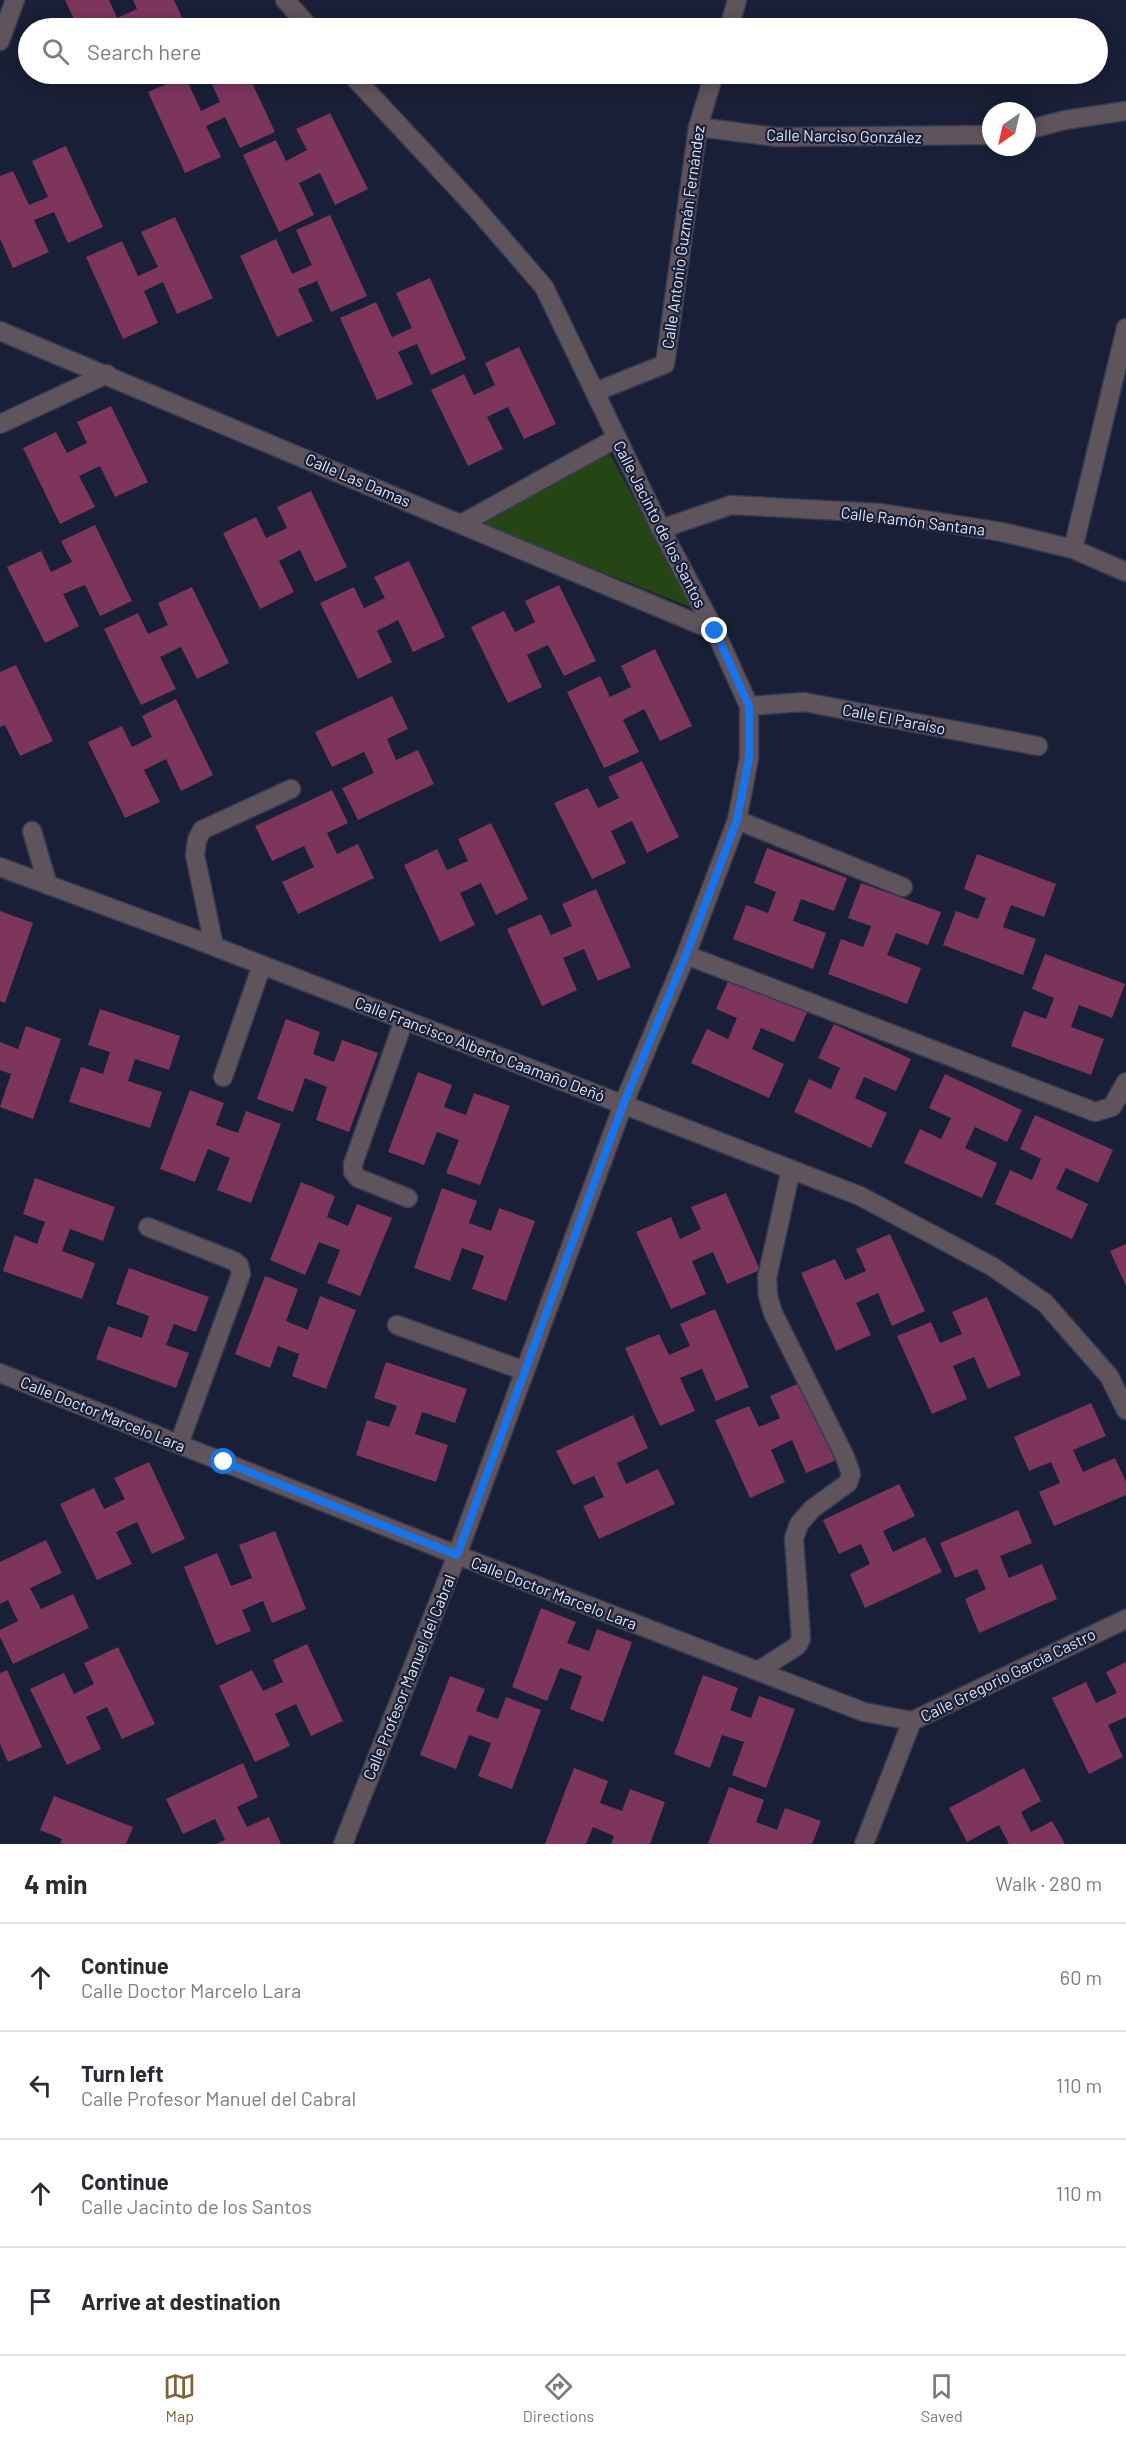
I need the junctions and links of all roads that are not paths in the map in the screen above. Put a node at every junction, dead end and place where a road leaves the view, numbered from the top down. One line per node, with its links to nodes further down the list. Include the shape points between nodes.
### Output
1 (15, 0): 6 (street)
2 (285, 0): 4 (street)
3 (737, 0): 5 (street)
4 (301, 18)
5 (732, 18)
6 (0, 41)
7 (360, 84): 16 (street, Calle Jacinto de los Santos, via 476,207 544,287)
8 (711, 84): 10 (street, Calle Antonio Guzmán Fernández)
9 (1126, 111): 11 (street)
10 (698, 127): 12 (street, Calle Narciso González, via 776,137); 16 (street, Calle Antonio Guzmán Fernández, via 664,364)
11 (1036, 128)
12 (982, 135)
13 (1126, 328): 21 (street)
14 (0, 331): 15 (street, Calle Las Damas)
15 (107, 374): 17 (street); 19 (street, Calle Las Damas)
16 (595, 392): 18 (street, Calle Jacinto de los Santos)
17 (0, 424)
18 (617, 438): 19 (street); 20 (street, Calle Jacinto de los Santos)
19 (461, 524): 23 (street, Calle Las Damas)
20 (662, 529): 21 (street, Calle Ramón Santana, via 731,505 880,513 1002,532); 23 (street, Calle Jacinto de los Santos)
21 (1073, 549): 22 (street, Calle Ramón Santana)
22 (1126, 572)
23 (715, 631): 24 (street, Calle Jacinto de los Santos)
24 (749, 706): 25 (street, Calle El Paraíso, via 804,702); 27 (street, Calle Jacinto de los Santos, via 749,758)
25 (1038, 746)
26 (291, 789): 32 (street, via 202,830 197,840 195,855)
27 (737, 820): 31 (street); 33 (street, Calle Jacinto de los Santos)
28 (32, 831): 30 (street)
29 (0, 867): 30 (street, Calle Francisco Alberto Caamaño Deñó)
30 (48, 885): 32 (street, Calle Francisco Alberto Caamaño Deñó)
31 (903, 887)
32 (214, 946): 34 (street, Calle Francisco Alberto Caamaño Deñó)
33 (686, 955): 37 (street, via 1095,1112 1112,1107); 38 (street, Calle Jacinto de los Santos)
34 (262, 965): 35 (street, Calle Francisco Alberto Caamaño Deñó); 36 (street)
35 (404, 1020): 38 (street, Calle Francisco Alberto Caamaño Deñó); 40 (street, via 353,1172 358,1178)
36 (223, 1077)
37 (1126, 1082)
38 (623, 1105): 39 (street, Calle Francisco Alberto Caamaño Deñó); 43 (street, Calle Profesor Manuel del Cabral)
39 (790, 1169): 45 (street, Calle Francisco Alberto Caamaño Deñó, via 860,1196 993,1267 1045,1303 1109,1376); 49 (street, via 767,1278 768,1296 851,1474 848,1484 812,1509 799,1524 794,1538 801,1639 797,1646)
40 (408, 1198)
41 (148, 1227): 46 (street, via 234,1261 241,1274)
42 (397, 1324): 43 (street)
43 (525, 1371): 47 (street, Calle Profesor Manuel del Cabral)
44 (1, 1376): 46 (street, Calle Doctor Marcelo Lara)
45 (1126, 1410)
46 (178, 1444): 47 (street, Calle Doctor Marcelo Lara)
47 (457, 1555): 49 (street, Calle Doctor Marcelo Lara); 51 (street, Calle Profesor Manuel del Cabral)
48 (1126, 1619): 50 (street, Calle Gregorio García Castro)
49 (758, 1671): 50 (street, Calle Doctor Marcelo Lara, via 864,1712)
50 (912, 1721): 52 (street, Calle Gregorio García Castro)
51 (343, 1844)
52 (864, 1844)

